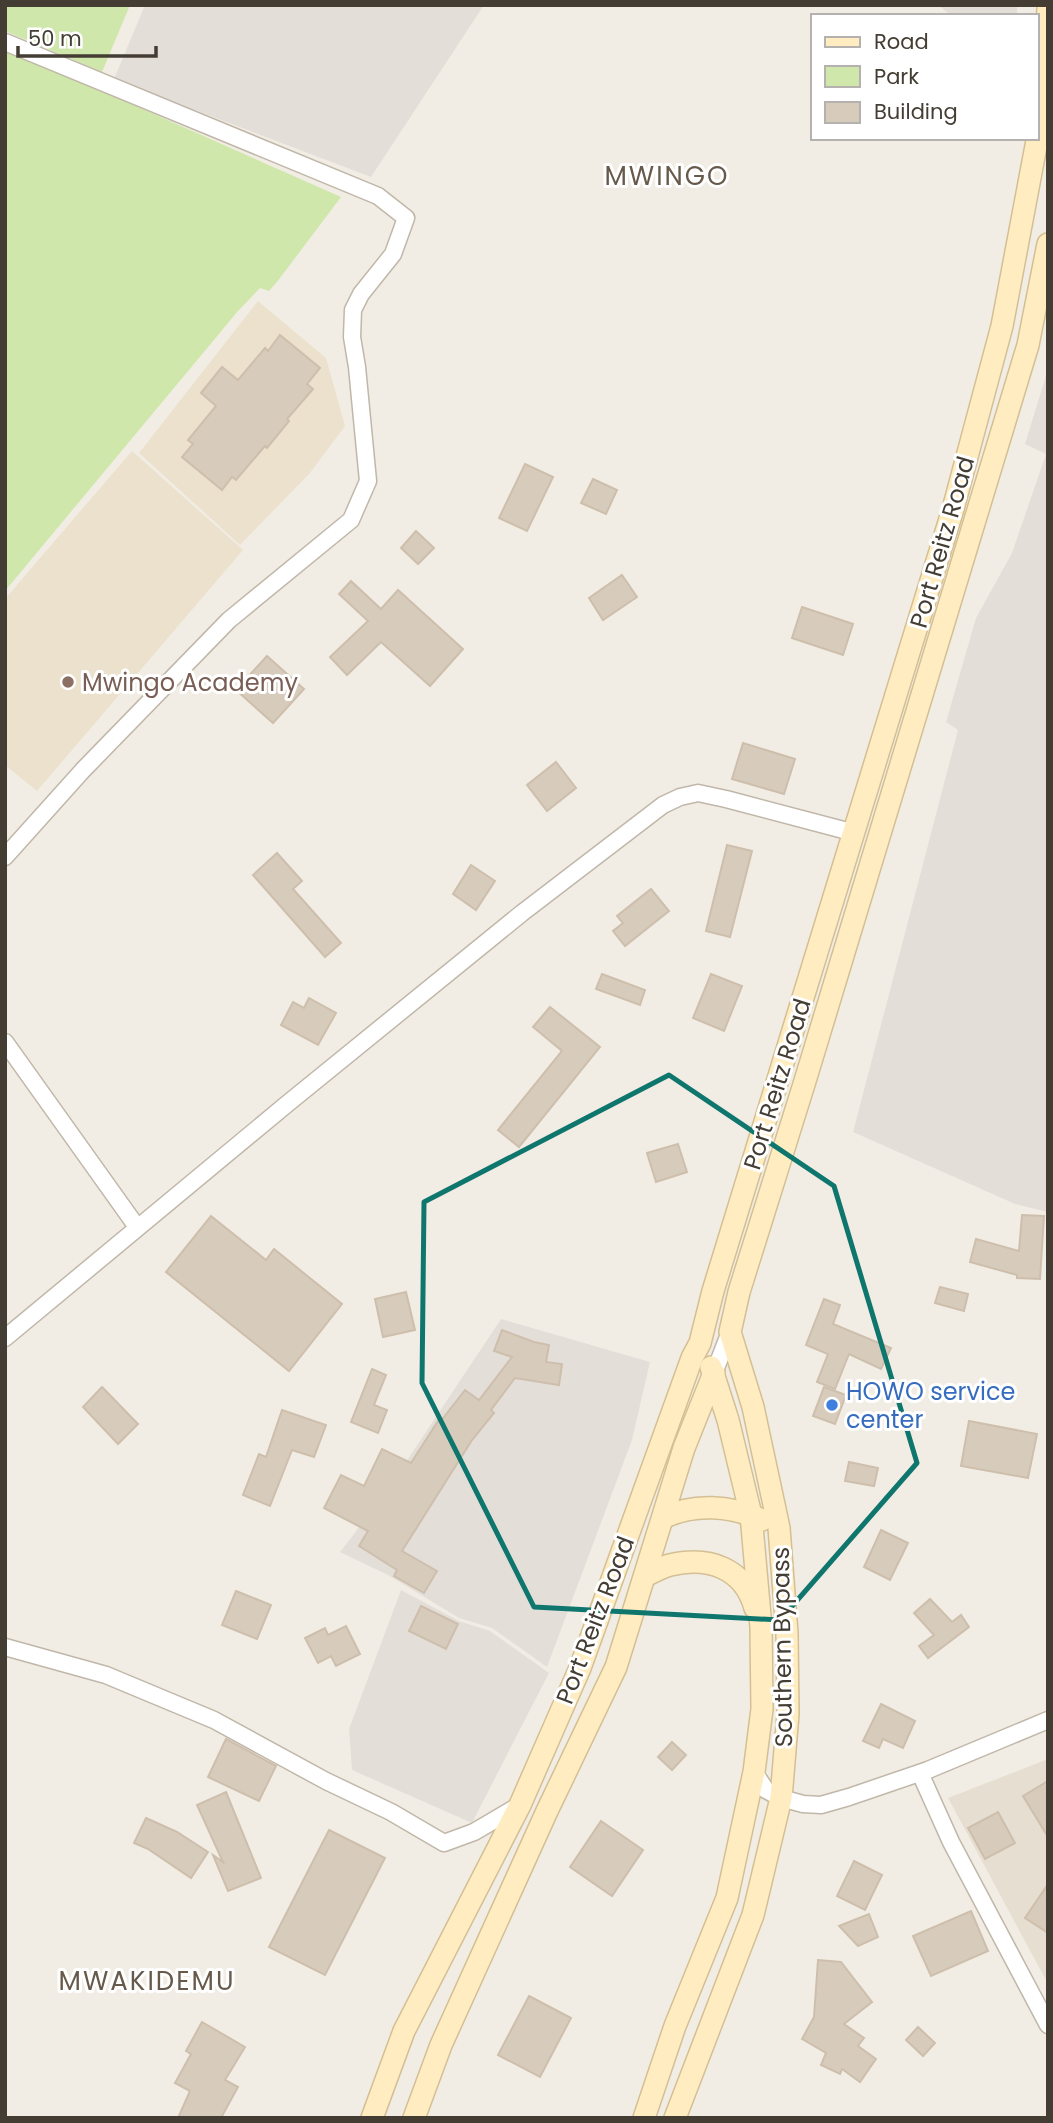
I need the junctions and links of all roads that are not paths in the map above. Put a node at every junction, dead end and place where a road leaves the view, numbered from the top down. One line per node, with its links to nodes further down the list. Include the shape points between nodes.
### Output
1 (1048, 8): 3 (main road, Port Reitz Road)
2 (5, 42): 7 (street, via 378,196 406,218 393,254 353,310 368,481 351,520 229,620)
3 (1039, 130)
4 (1037, 140): 6 (main road, Port Reitz Road, via 1002,327 953,509)
5 (1048, 244): 10 (main road, via 1028,345)
6 (855, 833): 9 (street, via 698,793 663,805 522,913); 12 (main road, Port Reitz Road)
7 (5, 857)
8 (5, 1042): 9 (street)
9 (137, 1227): 11 (street)
10 (730, 1332): 13 (street, Port Reitz Road); 16 (main road, Southern Bypass, via 753,1407)
11 (5, 1338)
12 (700, 1343): 13 (main road, Southern Bypass); 24 (main road, Port Reitz Road, via 580,1668)
13 (714, 1373): 14 (main road, Southern Bypass); 15 (main road, Port Reitz Road)
14 (751, 1515): 15 (main road, via 687,1508); 16 (main road); 18 (main road, Southern Bypass)
15 (663, 1518): 17 (main road, Port Reitz Road)
16 (779, 1528): 23 (main road, Southern Bypass, via 788,1714)
17 (645, 1576): 18 (main road, via 668,1565 696,1562 724,1568 751,1593); 27 (main road, Port Reitz Road, via 616,1667 441,2045)
18 (761, 1627): 21 (main road, Southern Bypass, via 762,1709)
19 (5, 1647): 24 (street, via 106,1675 214,1720 444,1843 474,1832)
20 (1048, 1720): 22 (street)
21 (754, 1772): 23 (street, via 766,1790); 28 (main road, Southern Bypass, via 727,1898)
22 (920, 1773): 23 (street, via 821,1805); 25 (street, via 951,1842)
23 (780, 1798): 29 (main road, Southern Bypass, via 754,1915)
24 (520, 1805): 26 (main road, Port Reitz Road, via 404,2031)
25 (1048, 2025)
26 (372, 2118)
27 (414, 2118)
28 (644, 2118)
29 (675, 2118)

